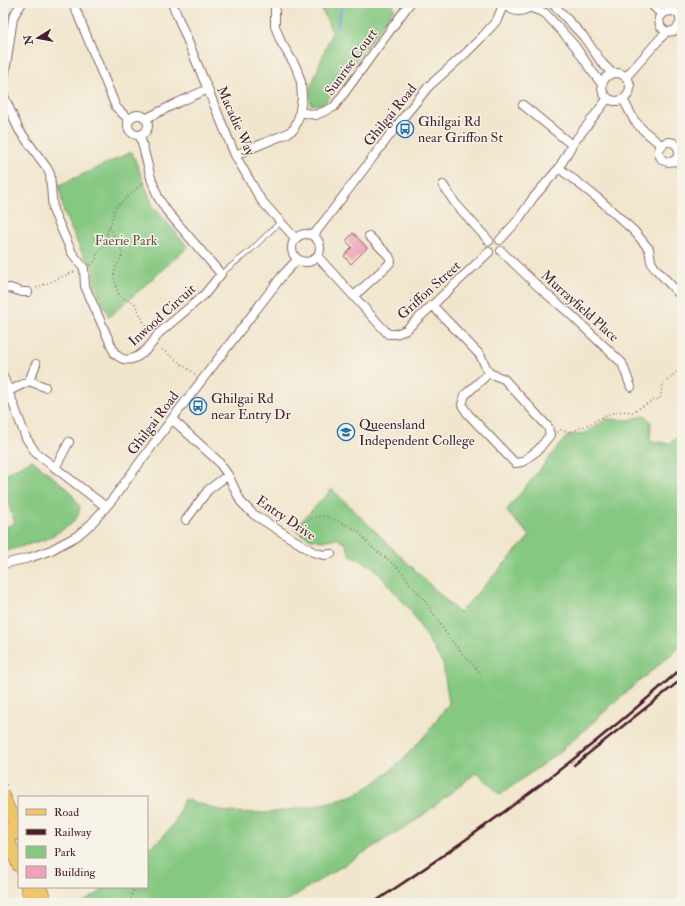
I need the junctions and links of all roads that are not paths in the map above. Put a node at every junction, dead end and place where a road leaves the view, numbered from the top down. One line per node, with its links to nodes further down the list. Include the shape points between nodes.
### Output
1 (22, 3): 15 (street, via 13,18)
2 (73, 3): 25 (street, via 116,107)
3 (172, 3): 19 (street, Macadie Way)
4 (274, 3): 23 (street, via 276,26 281,42 296,67 301,82)
5 (410, 3): 23 (street, Sunrise Court, via 334,107 316,115)
6 (504, 3): 10 (street); 13 (street)
7 (552, 3): 16 (street, via 584,37)
8 (650, 3): 12 (street)
9 (531, 5): 10 (street, via 525,10); 18 (street, via 545,13 575,46)
10 (512, 10): 13 (street)
11 (680, 12): 12 (street, via 665,12); 14 (street, via 680,25 674,31)
12 (662, 15): 14 (street, via 660,26)
13 (497, 20): 36 (street, Ghilgai Road, via 469,50 429,86)
14 (666, 32): 17 (street)
15 (5, 54): 45 (street, Inwood Circuit, via 3,94 19,130 50,174 53,210 72,253 84,268 85,286 115,354 121,359 128,360 141,354 158,334 204,295)
16 (612, 73): 17 (street); 18 (street)
17 (626, 77): 21 (street, via 630,87)
18 (602, 83): 20 (street, via 604,95)
19 (208, 89): 24 (street); 30 (street, Macadie Way)
20 (608, 98): 21 (street, via 618,101); 28 (street)
21 (623, 99): 29 (street, via 634,120)
22 (523, 105): 28 (street)
23 (300, 112): 30 (street, via 294,129)
24 (145, 119): 25 (street, via 136,116); 26 (street, via 148,127)
25 (129, 120): 26 (street, via 130,131 134,135)
26 (140, 135): 45 (street, via 158,197 166,210)
27 (680, 144): 29 (street, via 669,142); 31 (street, via 679,154)
28 (572, 145): 33 (street)
29 (662, 146): 31 (street, via 660,154 664,160)
30 (236, 155): 35 (street, Macadie Way, via 261,200)
31 (675, 160): 32 (street)
32 (682, 166)
33 (559, 168): 39 (street); 49 (street, via 634,231 649,249 654,267)
34 (443, 184): 40 (street, via 455,203)
35 (281, 222): 38 (street, Macadie Way); 45 (lane)
36 (313, 236): 38 (street, via 302,234); 43 (street, via 320,246)
37 (369, 236): 48 (street, via 391,261)
38 (295, 238): 44 (street, via 291,248)
39 (500, 240): 40 (street, via 493,238); 41 (street, via 503,245)
40 (489, 241): 42 (street)
41 (501, 251): 42 (street, via 495,254); 55 (street, Murrayfield Place, via 622,363)
42 (489, 252): 50 (street, Griffon Street)
43 (318, 257): 44 (street, via 307,263); 48 (street, Griffon Street)
44 (297, 260): 58 (street, Ghilgai Road)
45 (221, 274)
46 (3, 289): 47 (street)
47 (28, 292)
48 (354, 296): 50 (street, Griffon Street, via 388,334 406,330)
49 (682, 297)
50 (432, 305): 52 (street, via 480,355)
51 (36, 364): 54 (street)
52 (489, 372): 52 (street, via 465,395 462,405 515,463 522,462 538,450 550,435 548,427 504,379)
53 (3, 376): 57 (street)
54 (29, 381): 56 (street); 57 (street)
55 (631, 386)
56 (45, 387)
57 (9, 391): 60 (street, via 26,438 36,453)
58 (172, 419): 61 (street, Entry Drive, via 218,461); 62 (street, Ghilgai Road)
59 (69, 442): 60 (street)
60 (55, 468): 62 (street)
61 (228, 475): 63 (street, via 208,490); 64 (street, Entry Drive, via 241,502 253,514 313,552)
62 (106, 508): 65 (street, Ghilgai Road, via 86,529 60,546)
63 (186, 520)
64 (331, 554)
65 (3, 564)
66 (3, 796): 68 (main road)
67 (3, 828): 69 (main road)
68 (18, 832)
69 (18, 864)
70 (27, 888): 72 (main road)
71 (40, 888): 73 (main road)
72 (33, 903)
73 (46, 903)

